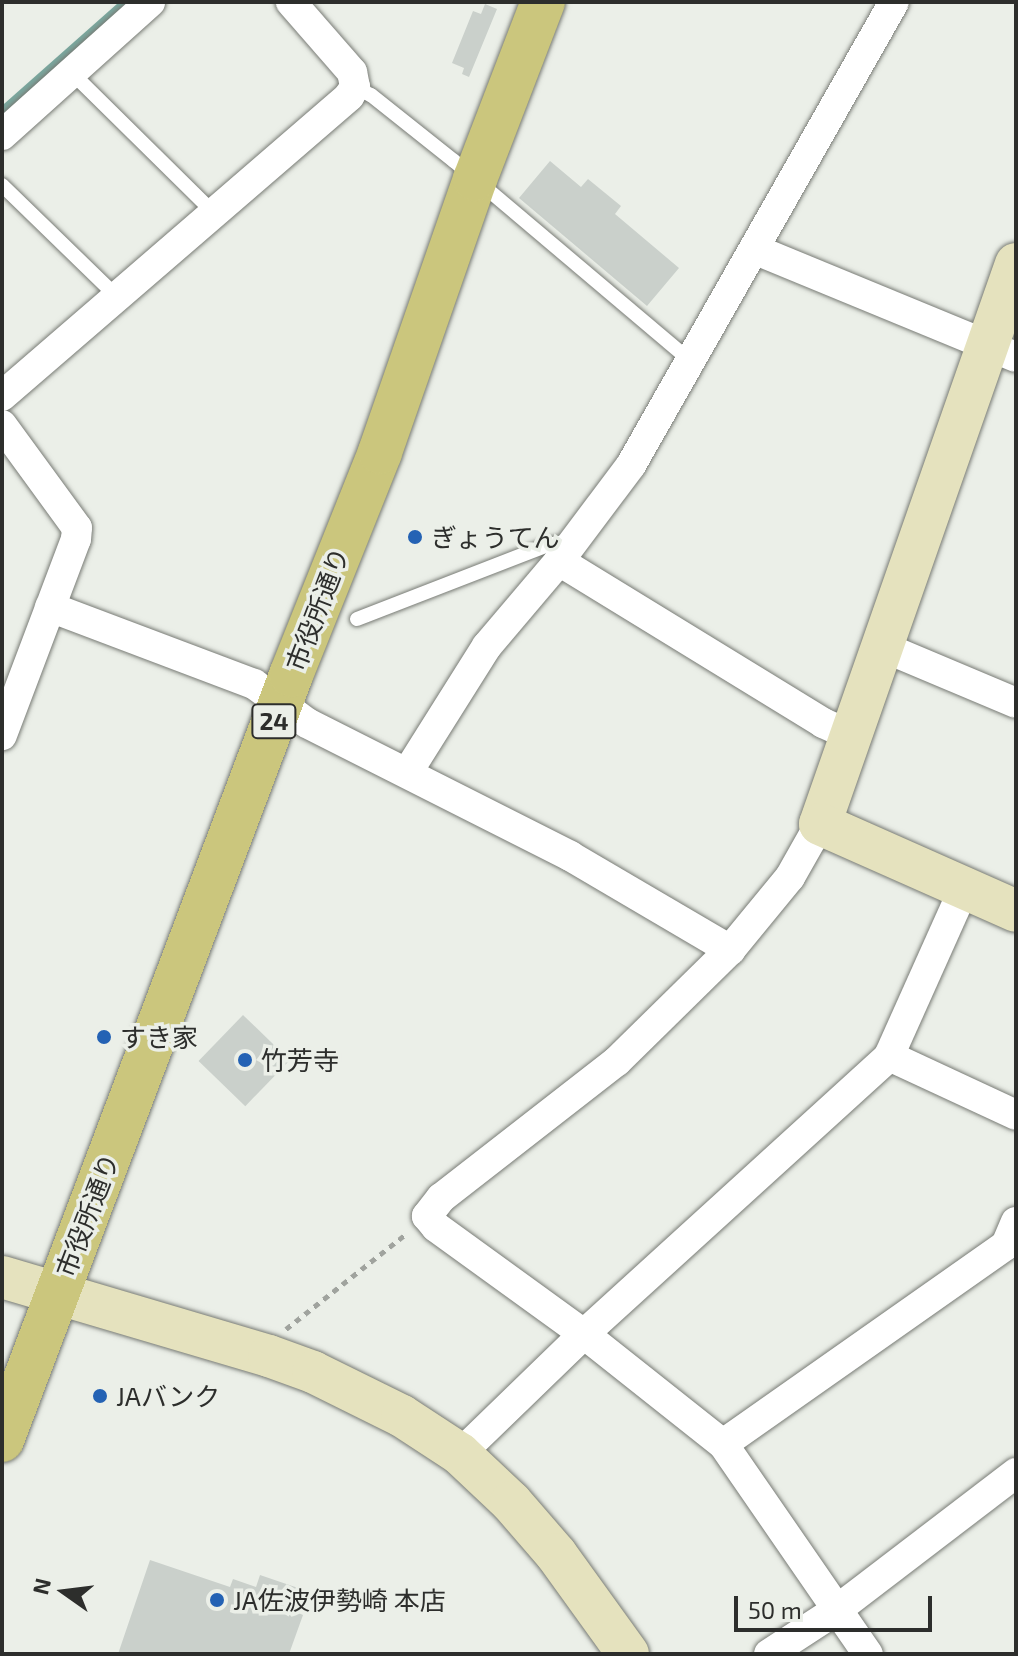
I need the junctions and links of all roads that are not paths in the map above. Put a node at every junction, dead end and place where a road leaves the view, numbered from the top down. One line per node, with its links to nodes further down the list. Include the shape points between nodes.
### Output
1 (150, 2): 5 (street)
2 (291, 2): 6 (street, via 352,72)
3 (543, 2): 8 (main road, 市役所通り / 24)
4 (894, 2): 11 (street)
5 (71, 72): 7 (street); 10 (lane)
6 (355, 87): 8 (lane); 10 (street)
7 (6, 124)
8 (475, 179): 15 (lane); 22 (main road, 市役所通り / 24, via 380,452)
9 (2, 185): 13 (lane)
10 (214, 213): 13 (street)
11 (754, 249): 14 (street); 15 (street)
12 (1016, 264): 14 (street)
13 (116, 296): 16 (street)
14 (1001, 351): 21 (street)
15 (691, 361): 18 (street, via 631,465)
16 (2, 396)
17 (2, 425): 19 (street, via 77,528)
18 (565, 551): 20 (lane, via 548,545); 25 (street, via 823,723); 26 (street, via 487,646)
19 (50, 607): 22 (street, via 229,672); 24 (street)
20 (357, 619)
21 (883, 647): 23 (street); 25 (street)
22 (281, 703): 26 (street, via 307,723); 35 (main road, 市役所通り / 24)
23 (1016, 703)
24 (2, 735)
25 (852, 736): 27 (street)
26 (407, 773): 30 (street, via 570,856)
27 (820, 824): 28 (street); 30 (street, via 790,877)
28 (964, 888): 29 (street); 31 (street)
29 (1016, 911)
30 (730, 950): 36 (street, via 617,1061 441,1198 427,1216)
31 (889, 1056): 32 (street); 36 (street)
32 (1016, 1115)
33 (1016, 1222): 38 (street, via 1006,1245)
34 (2, 1277): 35 (street)
35 (57, 1293): 37 (main road, 市役所通り / 24); 39 (street, via 313,1372 379,1403)
36 (584, 1334): 38 (street); 39 (street)
37 (2, 1440)
38 (723, 1444): 41 (street)
39 (460, 1454): 42 (street, via 533,1525)
40 (1016, 1473): 41 (street)
41 (838, 1609): 43 (street); 44 (street)
42 (628, 1654)
43 (769, 1654)
44 (868, 1654)

